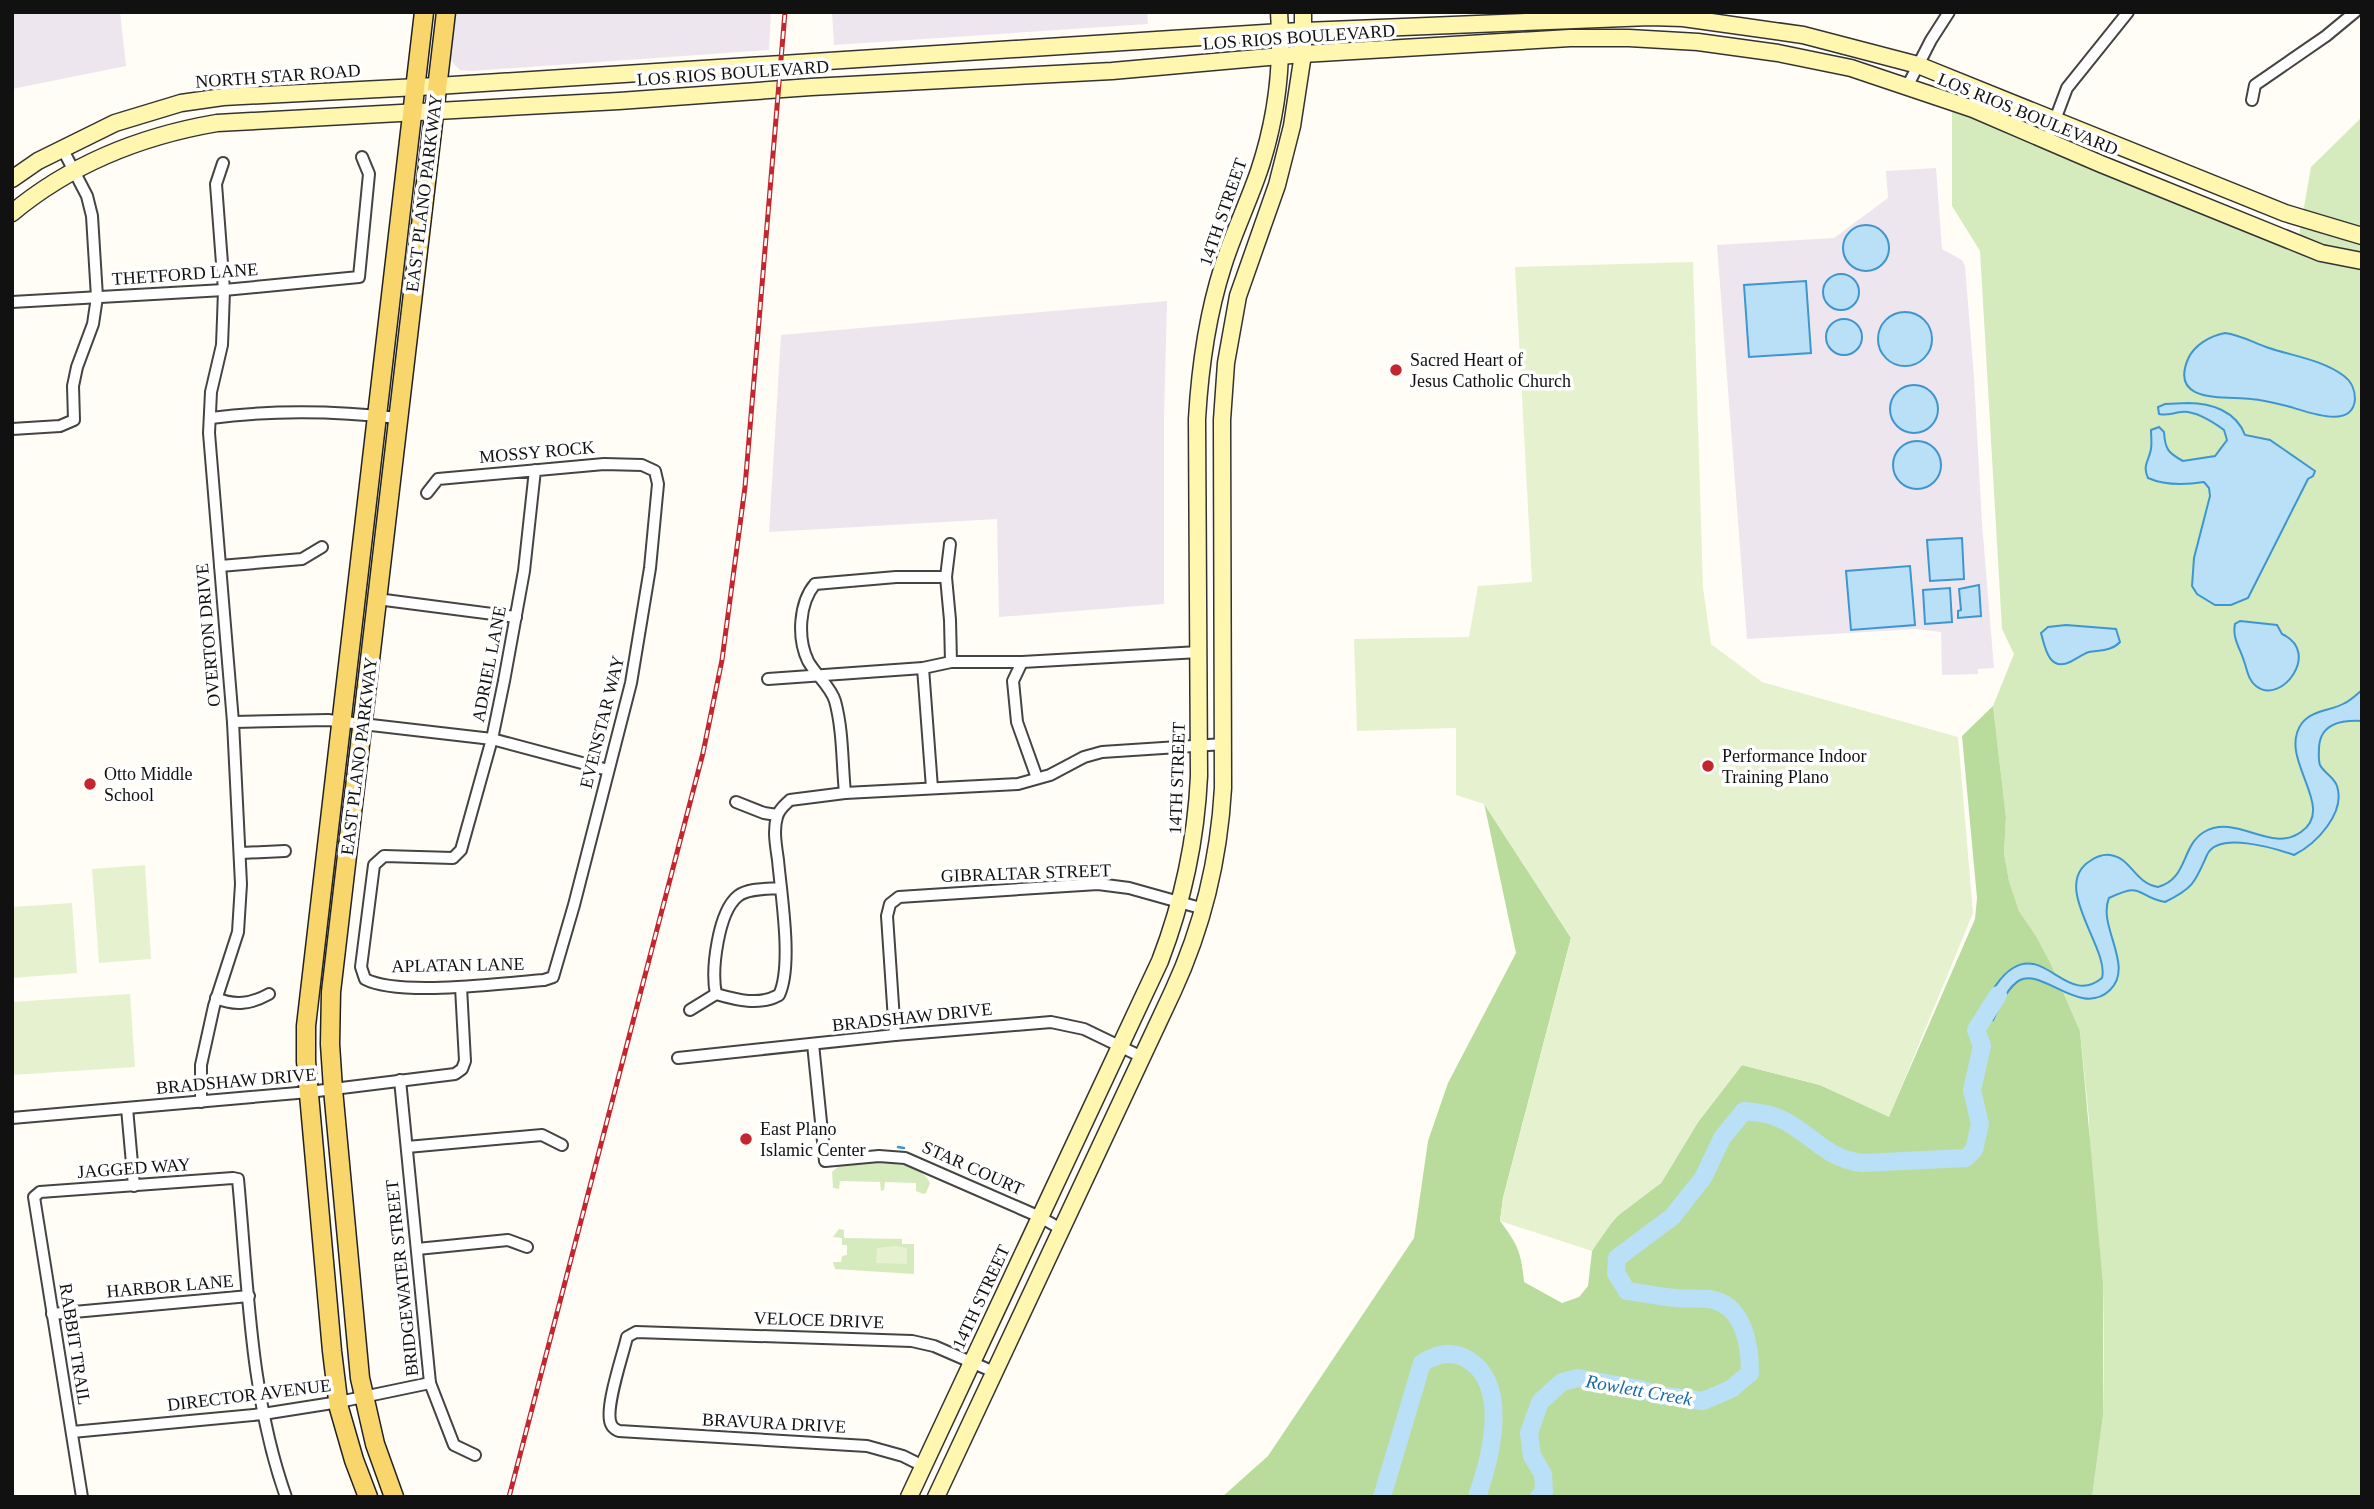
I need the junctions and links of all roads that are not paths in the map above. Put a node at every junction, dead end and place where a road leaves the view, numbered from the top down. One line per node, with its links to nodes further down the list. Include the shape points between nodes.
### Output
1 (424, 12): 22 (main road, EAST PLANO PARKWAY)
2 (446, 12): 23 (main road, EAST PLANO PARKWAY)
3 (1279, 12): 10 (main road, 14TH STREET)
4 (1303, 12): 11 (main road)
5 (1949, 12): 18 (street)
6 (2129, 12): 30 (street, via 2067,88)
7 (2355, 12): 25 (street, via 2255,85)
8 (1573, 18): 9 (main road, LOS RIOS BOULEVARD); 12 (main road); 18 (main road, LOS RIOS BOULEVARD, via 1715,22 1803,35)
9 (1462, 23): 11 (main road, LOS RIOS BOULEVARD); 14 (main road)
10 (1280, 32): 11 (main road, LOS RIOS BOULEVARD); 13 (main road, LOS RIOS BOULEVARD); 17 (main road, 14TH STREET)
11 (1304, 32): 16 (main road)
12 (1570, 38): 14 (main road, LOS RIOS BOULEVARD); 24 (main road, LOS RIOS BOULEVARD, via 1698,42 1778,53 1851,68)
13 (1089, 44): 15 (main road, LOS RIOS BOULEVARD); 19 (main road)
14 (1464, 46): 16 (main road, LOS RIOS BOULEVARD)
15 (959, 52): 20 (main road, LOS RIOS BOULEVARD); 21 (main road)
16 (1303, 54): 17 (main road, LOS RIOS BOULEVARD); 41 (main road, via 1285,159)
17 (1280, 56): 19 (main road, LOS RIOS BOULEVARD); 40 (main road, 14TH STREET, via 1268,138)
18 (1918, 65): 24 (street); 30 (main road, LOS RIOS BOULEVARD)
19 (1095, 72): 21 (main road, LOS RIOS BOULEVARD)
20 (618, 73): 23 (main road, LOS RIOS BOULEVARD); 26 (main road)
21 (961, 78): 26 (main road, LOS RIOS BOULEVARD)
22 (415, 86): 23 (main road, NORTH STAR ROAD); 27 (main road, NORTH STAR ROAD); 28 (main road, EAST PLANO PARKWAY)
23 (437, 86): 29 (main road, EAST PLANO PARKWAY)
24 (1907, 87): 32 (main road, LOS RIOS BOULEVARD)
25 (2252, 100)
26 (619, 101): 29 (main road, LOS RIOS BOULEVARD)
27 (192, 102): 31 (main road); 33 (main road, NORTH STAR ROAD, via 125,119)
28 (411, 112): 29 (main road, LOS RIOS BOULEVARD); 31 (main road); 42 (main road, EAST PLANO PARKWAY)
29 (433, 112): 43 (main road, EAST PLANO PARKWAY)
30 (2056, 121): 32 (street); 39 (main road, LOS RIOS BOULEVARD, via 2285,213)
31 (197, 126): 36 (main road, via 140,141)
32 (2047, 141): 44 (main road, LOS RIOS BOULEVARD, via 2321,253)
33 (62, 148): 36 (street); 37 (main road, NORTH STAR ROAD)
34 (362, 157): 45 (street, THETFORD LANE, via 369,174 359,277)
35 (223, 163): 45 (street, OVERTON DRIVE, via 216,184)
36 (75, 169): 38 (main road); 46 (street, via 92,216)
37 (12, 179)
38 (12, 213)
39 (2362, 236)
40 (1230, 246): 41 (main road); 51 (main road, 14TH STREET, via 1204,346)
41 (1252, 254): 52 (main road, via 1230,338)
42 (395, 256): 43 (main road); 48 (main road, EAST PLANO PARKWAY)
43 (416, 259): 50 (main road, EAST PLANO PARKWAY)
44 (2362, 261)
45 (224, 290): 46 (street, THETFORD LANE); 49 (street, OVERTON DRIVE, via 222,345 211,392)
46 (97, 297): 47 (street, THETFORD LANE); 53 (street, via 73,386 74,420 60,426)
47 (12, 302)
48 (376, 415): 49 (street, via 302,412); 50 (street); 71 (main road, EAST PLANO PARKWAY)
49 (211, 418): 61 (street, OVERTON DRIVE)
50 (398, 418): 63 (main road, EAST PLANO PARKWAY)
51 (1197, 419): 52 (main road); 57 (main road, 14TH STREET)
52 (1222, 420): 58 (main road)
53 (12, 429)
54 (535, 470): 55 (street, MOSSY ROCK, via 604,464 642,465); 56 (street, MOSSY ROCK, via 438,479); 64 (street, ADRIEL LANE)
55 (655, 471): 77 (street, EVENSTAR WAY, via 656,522 642,626)
56 (427, 493)
57 (1198, 540): 58 (main road); 65 (main road, 14TH STREET)
58 (1223, 540): 75 (main road)
59 (950, 544): 62 (street)
60 (322, 547): 61 (street, via 302,559)
61 (220, 566): 72 (street, OVERTON DRIVE)
62 (946, 577): 66 (street); 69 (street, via 815,584 804,603 803,638)
63 (377, 599): 64 (street); 73 (main road, EAST PLANO PARKWAY)
64 (516, 617): 74 (street, ADRIEL LANE)
65 (1199, 652): 67 (street); 76 (main road, 14TH STREET)
66 (950, 662): 67 (street); 68 (street)
67 (1022, 662): 78 (street, via 1013,681 1017,722)
68 (923, 668): 69 (street); 79 (street)
69 (818, 676): 70 (street); 80 (street, via 835,699)
70 (768, 679)
71 (341, 721): 72 (street); 73 (street); 102 (main road, EAST PLANO PARKWAY, via 306,1026)
72 (233, 722): 84 (street, OVERTON DRIVE)
73 (362, 724): 74 (street); 101 (main road, EAST PLANO PARKWAY, via 331,992)
74 (492, 739): 77 (street); 89 (street, ADRIEL LANE, via 461,850 453,859 384,856 374,865 361,967)
75 (1224, 744): 76 (street); 87 (main road, via 1220,824)
76 (1199, 745): 78 (street, via 1102,752); 86 (main road, 14TH STREET, via 1196,823)
77 (608, 770): 88 (street, EVENSTAR WAY)
78 (1037, 778): 79 (street, via 1018,784)
79 (933, 788): 80 (street)
80 (845, 793): 82 (street, via 790,800)
81 (736, 803): 82 (street)
82 (777, 815): 85 (street)
83 (285, 851): 84 (street)
84 (240, 853): 93 (street, OVERTON DRIVE, via 238,932)
85 (780, 888): 92 (street, via 739,895 730,907 714,964); 92 (street, via 786,972 779,995 759,1002)
86 (1180, 903): 87 (street, GIBRALTAR STREET); 95 (street, GIBRALTAR STREET, via 1098,884 899,897 890,904 887,916); 97 (main road, 14TH STREET, via 1160,961)
87 (1204, 909): 98 (main road, via 1181,975)
88 (553, 976): 90 (street, APLATAN LANE)
89 (365, 979): 90 (street, APLATAN LANE, via 402,987)
90 (461, 986): 100 (street, BRADSHAW DRIVE, via 466,1052 462,1069 447,1076)
91 (270, 994): 93 (street, via 242,1004)
92 (716, 994): 94 (street)
93 (216, 998): 103 (street, OVERTON DRIVE, via 201,1065)
94 (690, 1010)
95 (895, 1035): 96 (street, BRADSHAW DRIVE); 97 (street, BRADSHAW DRIVE, via 1052,1022 1084,1029)
96 (813, 1044): 99 (street, BRADSHAW DRIVE); 110 (street, STAR COURT, via 825,1161 905,1158)
97 (1121, 1046): 98 (street, BRADSHAW DRIVE); 110 (main road, 14TH STREET)
98 (1142, 1057): 111 (main road)
99 (678, 1058)
100 (400, 1080): 101 (street, BRADSHAW DRIVE); 107 (street, BRIDGEWATER STREET)
101 (333, 1089): 102 (street, BRADSHAW DRIVE); 119 (main road, EAST PLANO PARKWAY)
102 (309, 1092): 103 (street, BRADSHAW DRIVE); 120 (main road, EAST PLANO PARKWAY)
103 (201, 1102): 104 (street, BRADSHAW DRIVE)
104 (127, 1108): 105 (street, BRADSHAW DRIVE); 108 (street)
105 (12, 1118)
106 (562, 1145): 107 (street, via 542,1135)
107 (407, 1147): 113 (street, BRIDGEWATER STREET)
108 (134, 1186): 109 (street, JAGGED WAY, via 40,1192); 114 (street, JAGGED WAY, via 238,1179)
109 (34, 1197): 115 (street, RABBIT TRAIL)
110 (1040, 1217): 111 (street, STAR COURT); 116 (main road, 14TH STREET)
111 (1061, 1229): 117 (main road)
112 (527, 1247): 113 (street, via 508,1240)
113 (417, 1249): 118 (street, BRIDGEWATER STREET)
114 (249, 1296): 115 (street, HARBOR LANE); 121 (street)
115 (52, 1314): 123 (street, RABBIT TRAIL)
116 (972, 1362): 117 (street, VELOCE DRIVE); 122 (street, VELOCE DRIVE, via 912,1341 636,1332 627,1337 610,1409 610,1422); 125 (main road, 14TH STREET)
117 (994, 1372): 131 (main road)
118 (430, 1383): 119 (street, DIRECTOR AVENUE); 124 (street, BRIDGEWATER STREET, via 454,1445)
119 (363, 1397): 120 (street, DIRECTOR AVENUE); 129 (main road, EAST PLANO PARKWAY)
120 (338, 1402): 121 (street, DIRECTOR AVENUE); 128 (main road, EAST PLANO PARKWAY)
121 (262, 1414): 123 (street, DIRECTOR AVENUE); 127 (street)
122 (619, 1431): 125 (street, BRAVURA DRIVE, via 867,1446)
123 (72, 1432): 126 (street, RABBIT TRAIL)
124 (475, 1455)
125 (923, 1466): 130 (main road, 14TH STREET)
126 (82, 1497)
127 (286, 1497)
128 (368, 1497)
129 (394, 1497)
130 (909, 1497)
131 (936, 1497)

